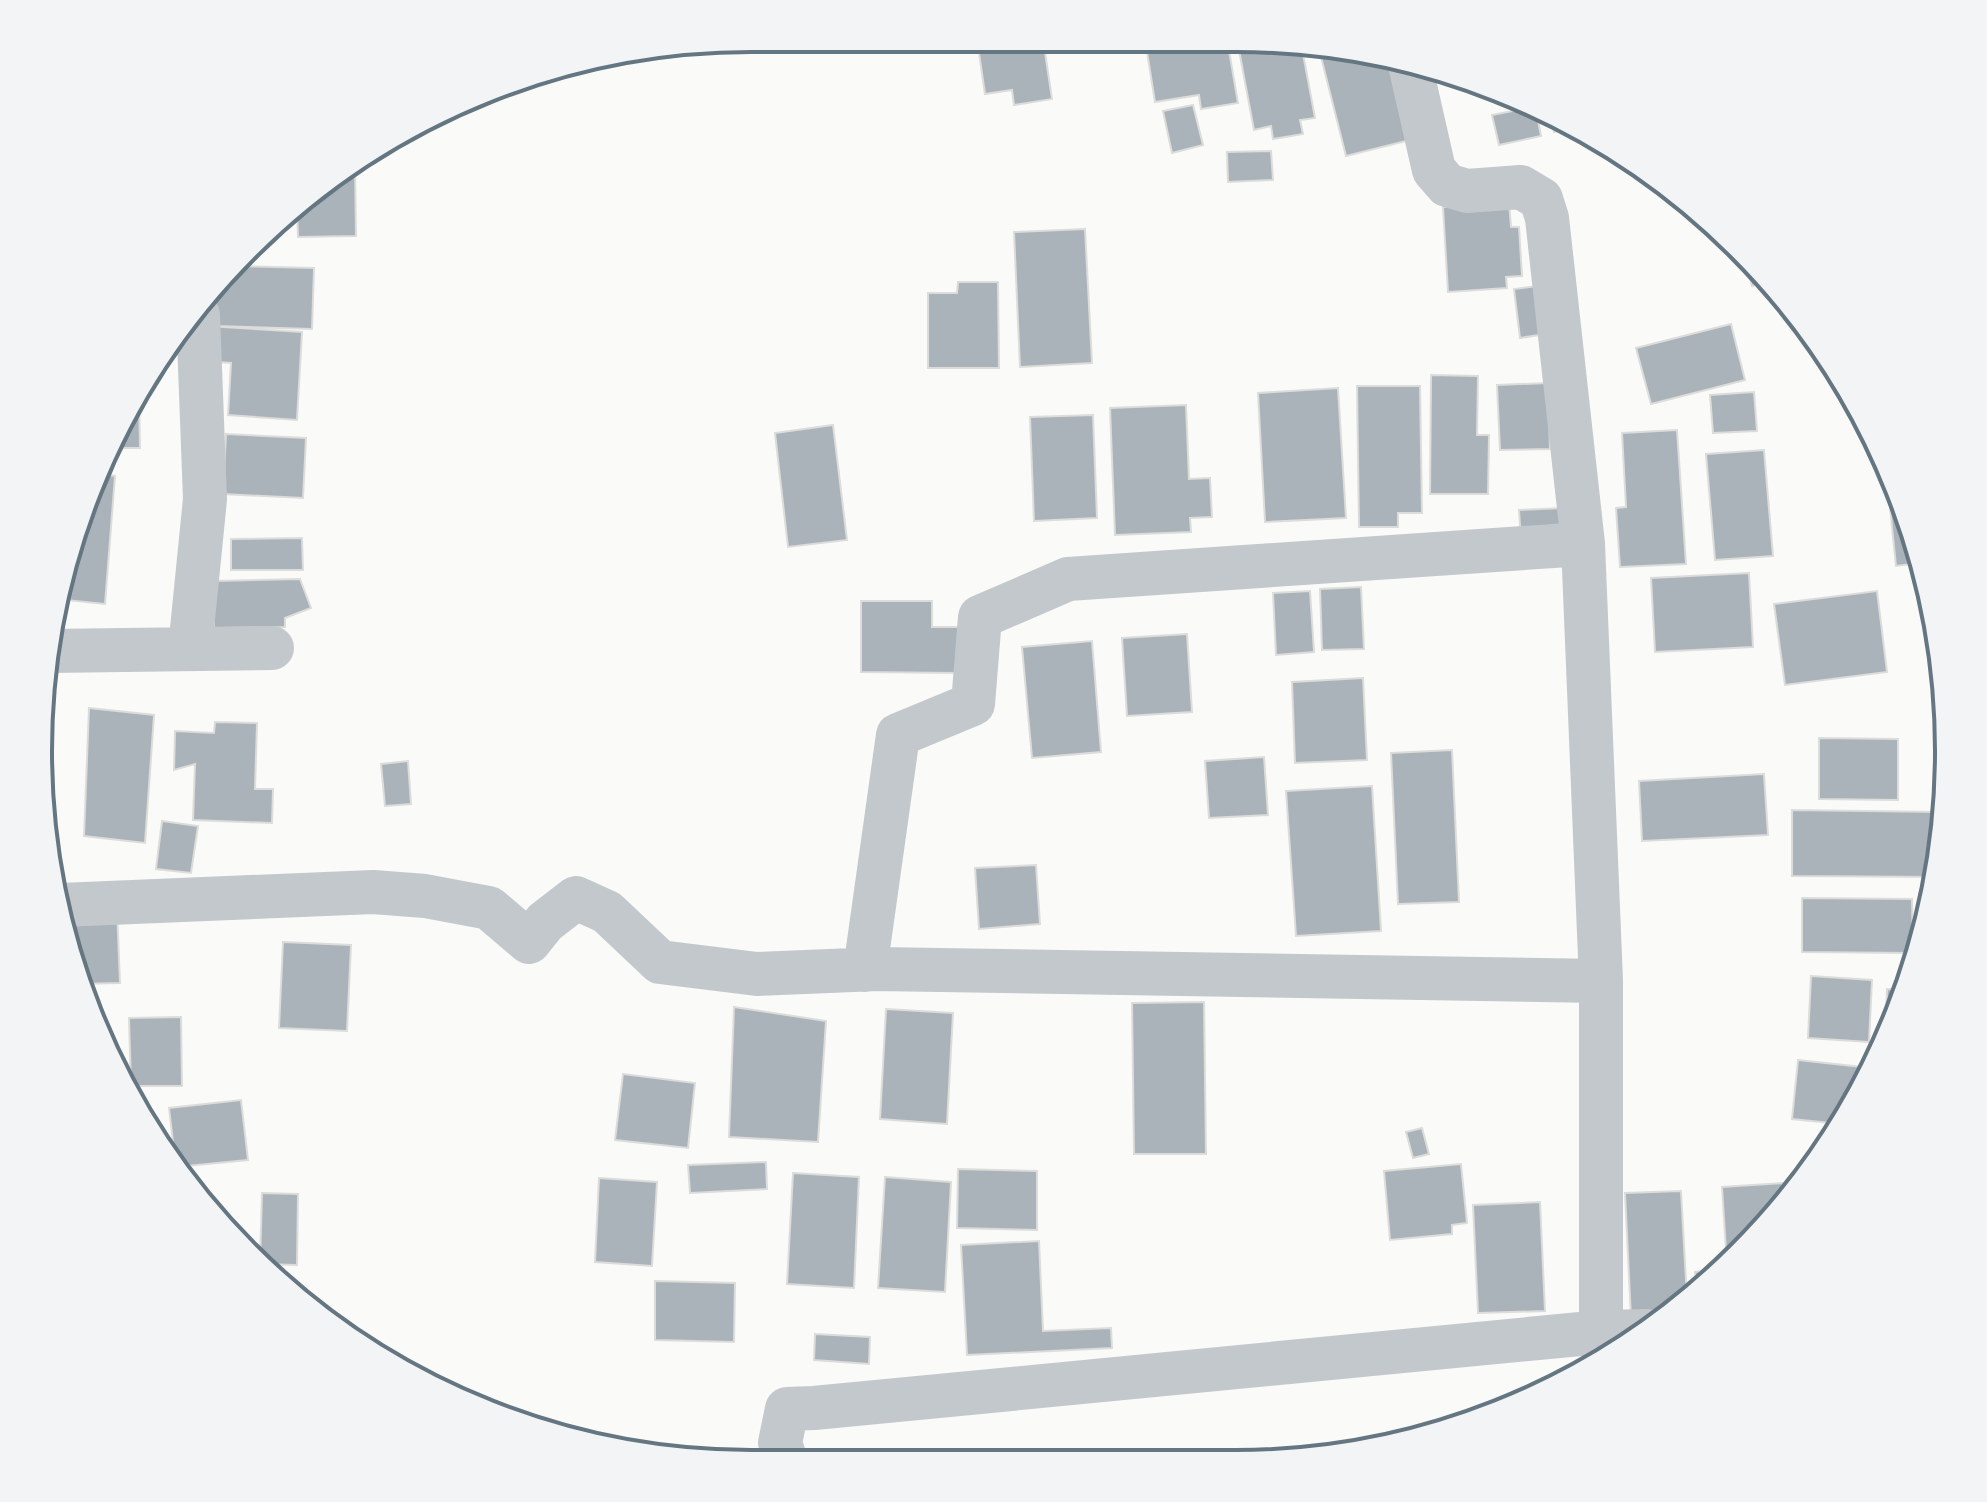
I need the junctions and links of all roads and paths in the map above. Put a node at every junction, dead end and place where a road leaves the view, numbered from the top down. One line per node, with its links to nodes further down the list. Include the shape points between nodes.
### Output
1 (1412, 75): 3 (street, via 1434,170 1447,185 1467,191 1521,187 1541,199)
2 (198, 322): 5 (street, via 205,499)
3 (1583, 544): 8 (street, via 1068,579 980,617 973,704 898,735); 9 (street)
4 (272, 648): 5 (street)
5 (190, 649): 6 (street)
6 (59, 651)
7 (69, 905): 8 (street, via 373,892 425,896 489,908 529,942 576,898 607,912 660,962 757,974)
8 (865, 970): 9 (street)
9 (1601, 981): 11 (street)
10 (1625, 1331): 11 (street)
11 (1601, 1332): 12 (street, via 787,1409)
12 (782, 1450)

